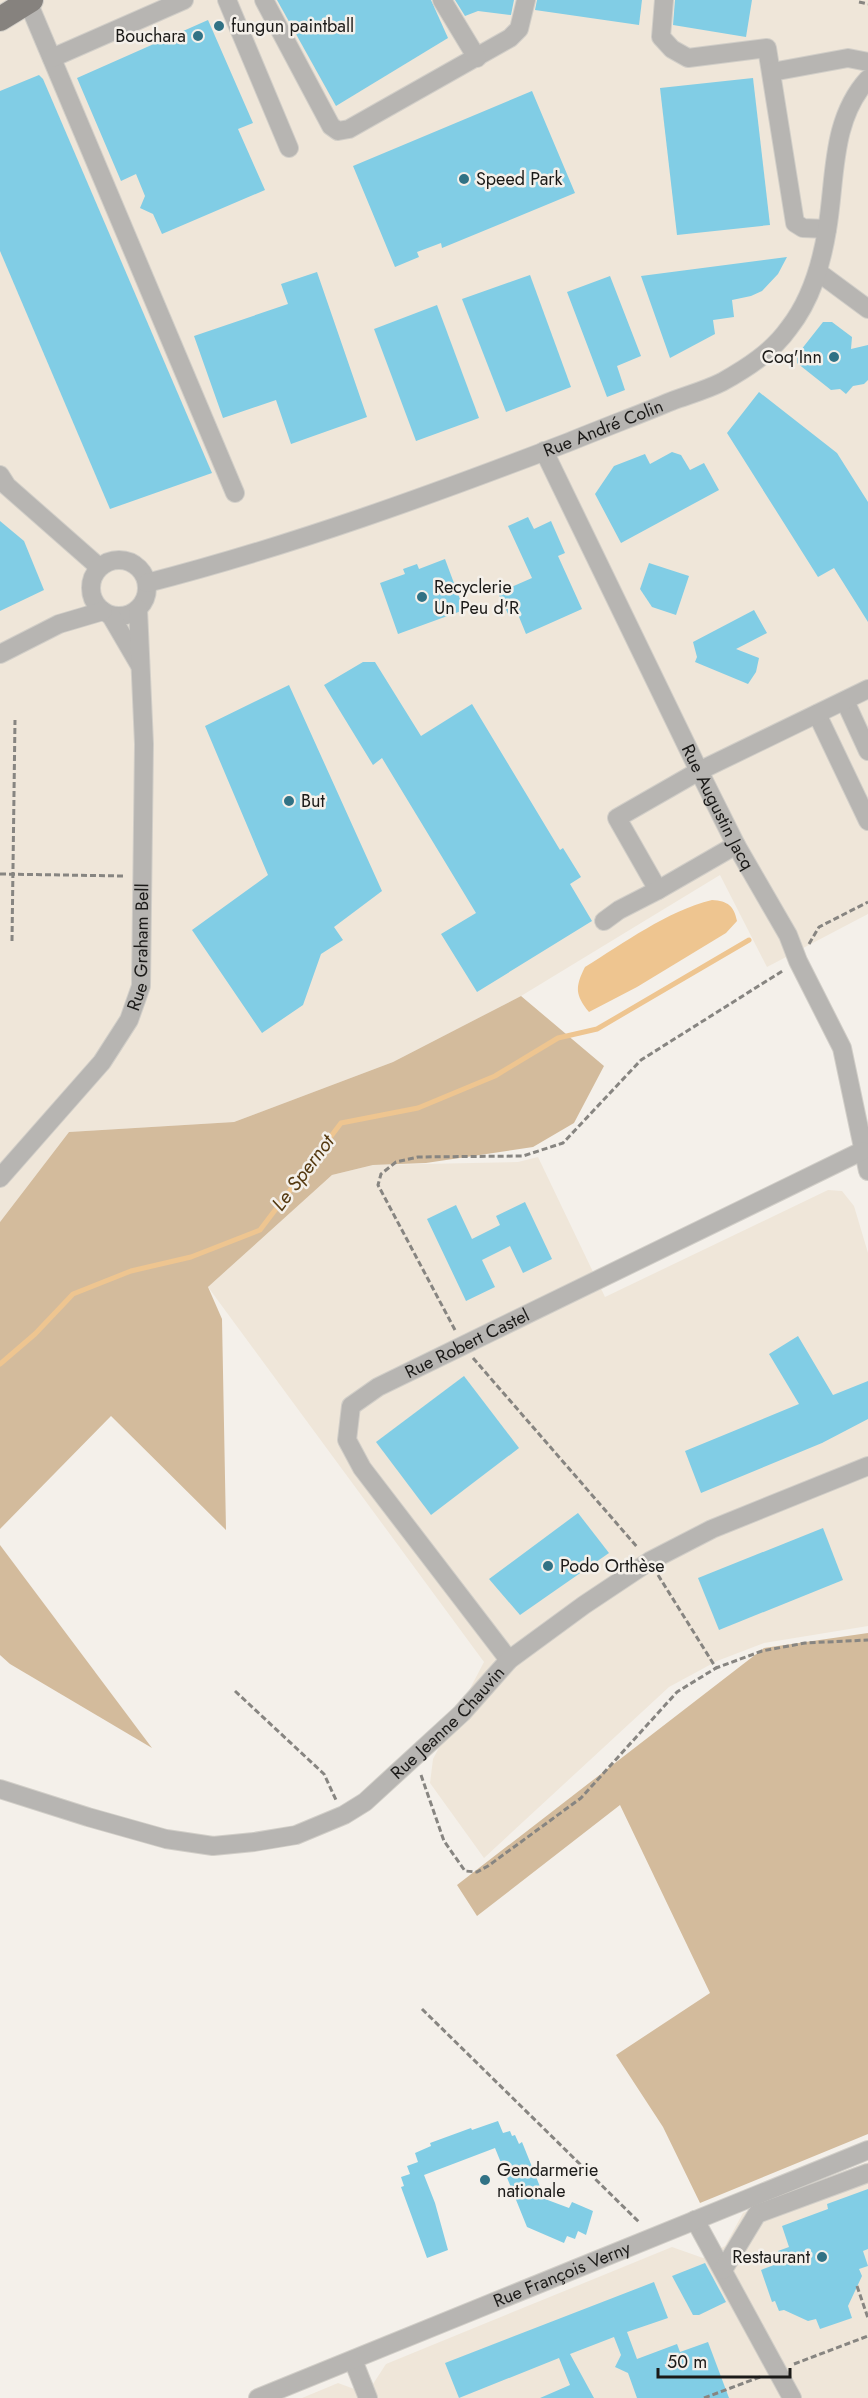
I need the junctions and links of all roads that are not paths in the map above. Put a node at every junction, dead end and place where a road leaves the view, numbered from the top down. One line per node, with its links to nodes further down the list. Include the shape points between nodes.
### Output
1 (184, 0): 9 (street)
2 (226, 0): 14 (street)
3 (264, 0): 10 (street, via 331,126 338,130 349,129)
4 (442, 0): 10 (street)
5 (526, 0): 10 (street, via 519,29)
6 (664, 0): 12 (street, via 661,37 672,49 688,58 767,48)
7 (29, 1): 8 (main road); 9 (street)
8 (0, 19)
9 (52, 57): 20 (street)
10 (477, 58)
11 (868, 62): 12 (street, via 848,58)
12 (772, 72): 15 (street, via 795,223 803,228)
13 (868, 79): 15 (street, Rue André Colin, via 845,118 836,151)
14 (289, 148)
15 (827, 229): 16 (street, Rue André Colin)
16 (818, 272): 17 (street); 18 (street, Rue André Colin, via 808,298 789,328 764,356 720,383)
17 (868, 309)
18 (544, 451): 22 (street, Rue André Colin, via 262,552); 33 (street, Rue Augustin Jacq)
19 (0, 476): 21 (street)
20 (235, 493)
21 (99, 567): 22 (street, via 115,559 124,560 140,568); 23 (street, via 93,575)
22 (147, 583): 24 (street, via 147,593)
23 (91, 593): 25 (street); 26 (street)
24 (138, 609): 25 (street, via 121,616); 28 (street, Rue Graham Bell)
25 (107, 614): 26 (street); 28 (street, Rue Graham Bell)
26 (59, 624): 27 (street)
27 (0, 654)
28 (141, 668): 40 (street, Rue Graham Bell, via 141,986 129,1020 102,1062)
29 (868, 689): 30 (street)
30 (845, 701): 31 (street); 32 (street)
31 (817, 714): 33 (street); 34 (street)
32 (868, 751)
33 (699, 771): 35 (street, Rue Augustin Jacq); 36 (street, via 617,818)
34 (868, 821)
35 (736, 845): 36 (street); 38 (street, Rue Augustin Jacq, via 788,935 842,1048)
36 (658, 890): 37 (street)
37 (604, 921)
38 (862, 1151): 39 (street, Rue Augustin Jacq); 42 (street, Rue Robert Castel, via 378,1387 351,1406 347,1440 362,1468)
39 (868, 1171)
40 (0, 1178)
41 (868, 1466): 42 (street, Rue Jeanne Chauvin, via 712,1529 650,1562)
42 (509, 1660): 43 (street, Rue Jeanne Chauvin, via 462,1713 366,1802 296,1835 213,1846 166,1839)
43 (0, 1789)
44 (868, 2150): 46 (street, Rue François Verny)
45 (868, 2173): 47 (street, via 757,2214)
46 (695, 2220): 47 (street); 48 (street, Rue François Verny)
47 (723, 2270): 51 (street)
48 (353, 2360): 49 (street, Rue François Verny); 50 (street)
49 (258, 2398)
50 (368, 2398)
51 (792, 2398)

